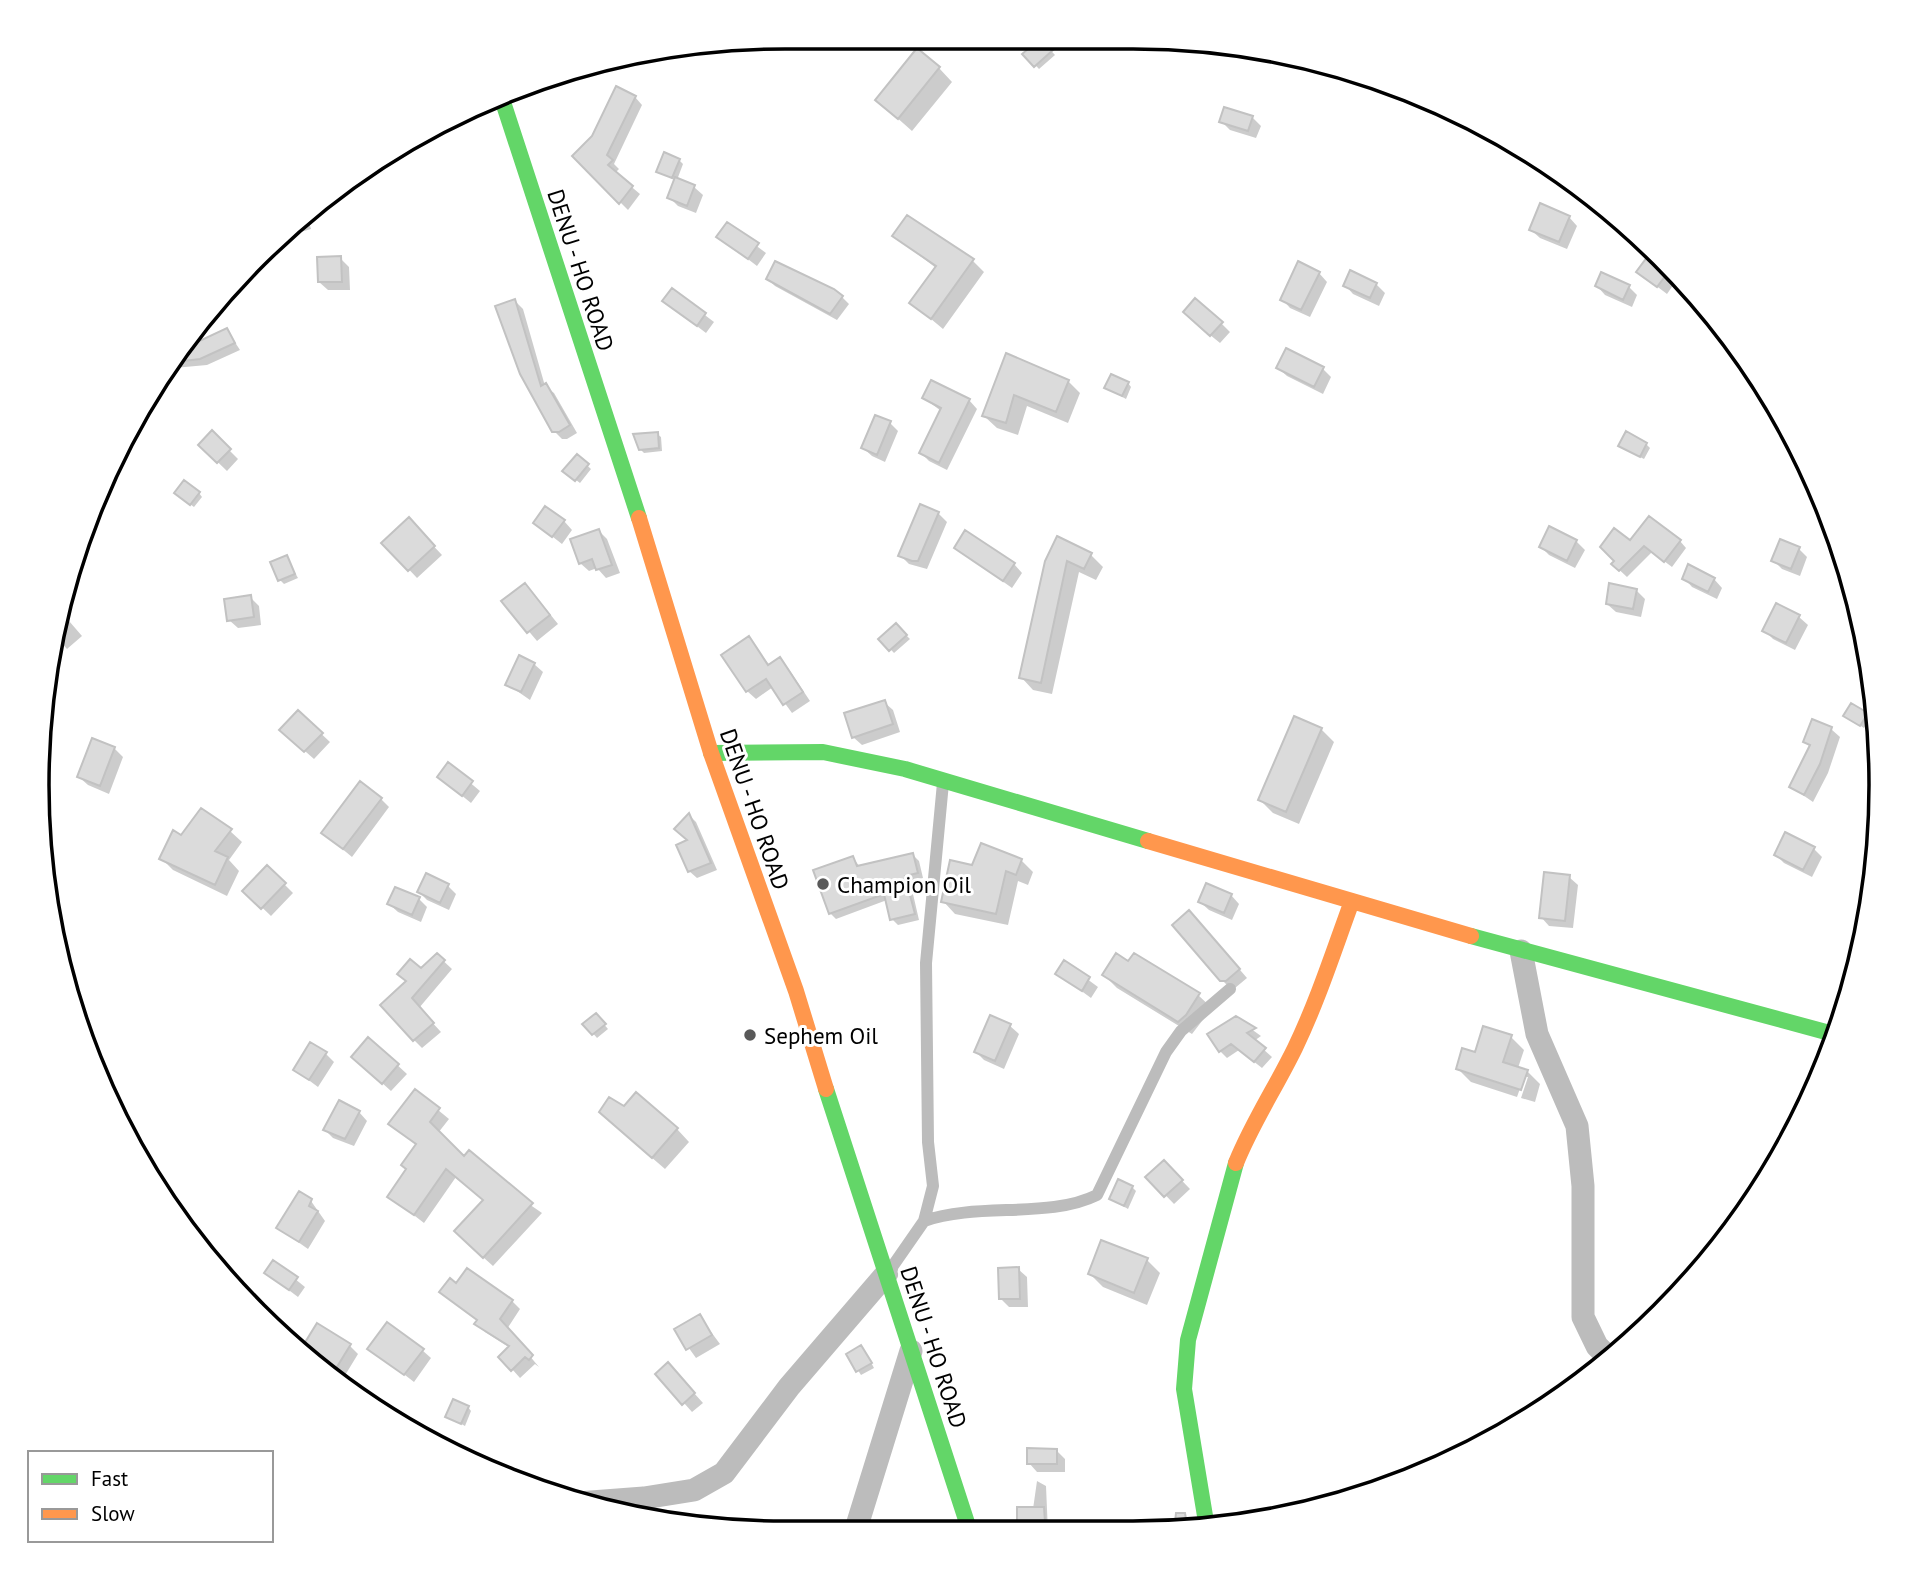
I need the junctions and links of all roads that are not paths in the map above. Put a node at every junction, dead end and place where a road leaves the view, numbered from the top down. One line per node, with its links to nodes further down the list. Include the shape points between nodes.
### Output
1 (504, 105): 2 (street, DENU - HO ROAD)
2 (711, 754): 3 (street, via 823,752); 9 (street, DENU - HO ROAD, via 796,991)
3 (944, 780): 4 (street); 8 (lane, via 926,963 928,1142 933,1186)
4 (1352, 901): 5 (street); 13 (street, via 1297,1044 1269,1102 1249,1131 1233,1172 1188,1340 1184,1388)
5 (1521, 951): 7 (street); 11 (street, via 1537,1034 1577,1126 1583,1186 1583,1317)
6 (1230, 989): 8 (lane, via 1181,1031 1166,1052 1097,1195 1058,1206 948,1213)
7 (1826, 1032)
8 (924, 1222): 9 (lane)
9 (887, 1273): 10 (street, DENU - HO ROAD); 12 (street, via 789,1387 724,1473 694,1490)
10 (911, 1350): 14 (street); 15 (street, DENU - HO ROAD)
11 (1602, 1351)
12 (613, 1500)
13 (1205, 1517)
14 (858, 1521)
15 (966, 1521)

